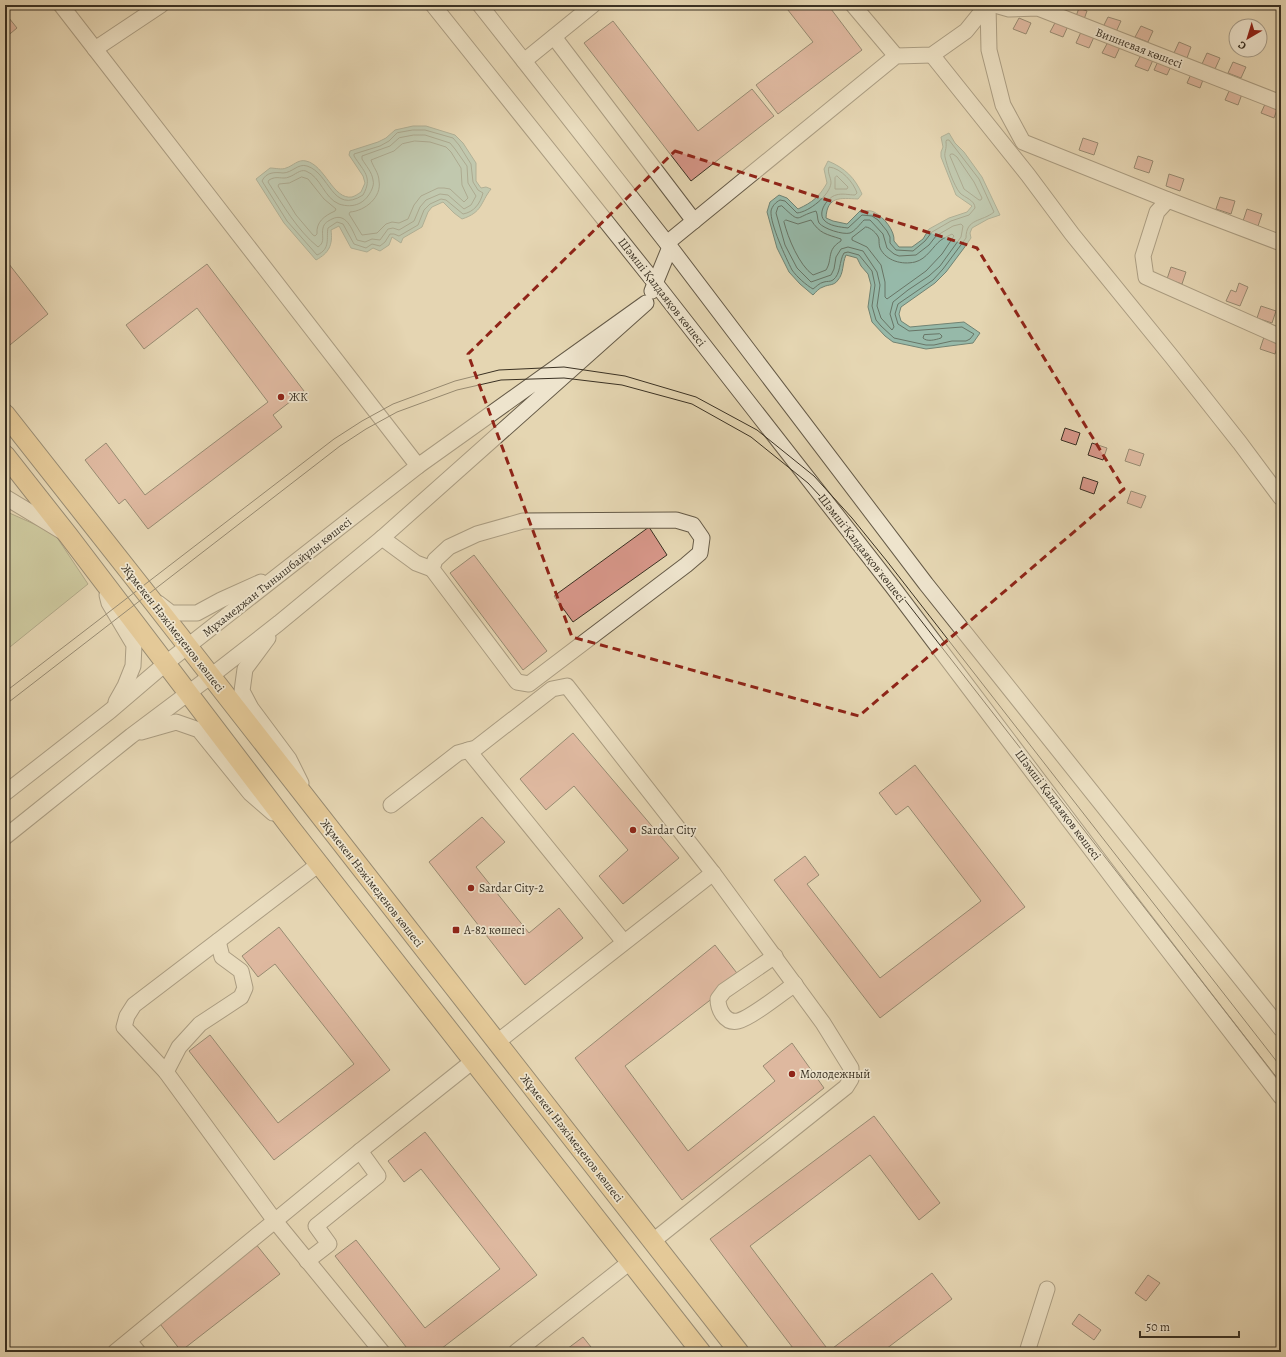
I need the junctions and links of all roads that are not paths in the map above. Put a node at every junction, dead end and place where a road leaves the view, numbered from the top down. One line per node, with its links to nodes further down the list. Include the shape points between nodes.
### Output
1 (61, 5): 10 (street)
2 (161, 5): 10 (street)
3 (433, 5): 19 (street, Шәмші Қалдаяқов көшесі)
4 (480, 5): 13 (street)
5 (593, 5): 9 (street)
6 (854, 5): 12 (street)
7 (988, 5): 11 (street, via 966,31); 15 (street, via 989,50 1003,105 1023,142)
8 (995, 5): 14 (street, Вишневая көшесі, via 1009,9 1038,8)
9 (554, 37): 13 (street); 16 (street)
10 (95, 49): 24 (street)
11 (932, 55): 12 (street); 26 (street)
12 (896, 56): 16 (street)
13 (524, 61): 18 (street)
14 (1281, 103)
15 (1168, 200): 17 (street); 21 (street, via 1157,212 1143,256 1146,277)
16 (694, 221): 18 (street)
17 (1281, 243)
18 (668, 245): 19 (street); 54 (street, via 926,584)
19 (656, 284): 20 (street); 58 (street, Шәмші Қалдаяқов көшесі, via 892,586)
20 (646, 303): 24 (street, Мұхамеджан Тынышбайұлы көшесі); 28 (street)
21 (1281, 337)
22 (5, 414): 32 (main road, Жұмекен Нәжімеденов көшесі)
23 (5, 456): 27 (main road)
24 (418, 466): 30 (street, Мұхамеджан Тынышбайұлы көшесі)
25 (5, 497): 27 (street)
26 (1281, 498)
27 (68, 535): 31 (main road)
28 (382, 538): 29 (street, via 416,563); 33 (street)
29 (432, 569): 36 (street, via 517,682 529,684); 36 (street, via 434,560 449,547 477,534 523,521 676,520 693,525 702,538 700,552)
30 (281, 574): 32 (street, via 197,613 170,613); 34 (street, Мұхамеджан Тынышбайұлы көшесі)
31 (104, 585): 35 (main road); 40 (street, via 109,603 134,645 133,666)
32 (150, 598): 34 (main road, Жұмекен Нәжімеденов көшесі)
33 (279, 623): 37 (street); 45 (street, via 245,669 242,690 251,708 290,759)
34 (188, 646): 35 (street, Мұхамеджан Тынышбайұлы көшесі); 37 (main road, Жұмекен Нәжімеденов көшесі)
35 (165, 664): 39 (main road); 40 (street, Мұхамеджан Тынышбайұлы көшесі)
36 (553, 666): 38 (street)
37 (211, 676): 39 (street); 45 (main road, Жұмекен Нәжімеденов көшесі)
38 (567, 686): 42 (street, via 552,689 476,748); 49 (street)
39 (188, 693): 41 (street); 46 (main road)
40 (110, 711): 43 (street, Мұхамеджан Тынышбайұлы көшесі)
41 (131, 736): 46 (street, via 176,722 199,730 250,793); 47 (street)
42 (468, 750): 44 (street, via 458,753); 51 (street)
43 (5, 793)
44 (391, 805)
45 (313, 807): 55 (main road, Жұмекен Нәжімеденов көшесі)
46 (290, 827): 48 (main road)
47 (5, 837)
48 (319, 864): 50 (street); 56 (main road)
49 (713, 873): 51 (street); 52 (street)
50 (218, 941): 57 (street, via 222,957 241,971 245,988 241,997 200,1024 184,1041); 57 (street, via 134,1005 126,1016 124,1027)
51 (624, 942): 55 (street)
52 (775, 956): 53 (street); 53 (street, via 724,991 718,999 718,1007 722,1014 736,1022 746,1018)
53 (795, 984): 61 (street, via 851,1068 851,1079 846,1087)
54 (1281, 1029)
55 (496, 1043): 56 (main road); 61 (main road, Жұмекен Нәжімеденов көшесі)
56 (473, 1061): 59 (street); 63 (main road)
57 (166, 1072): 60 (street)
58 (1281, 1097)
59 (360, 1151): 60 (street); 62 (street, via 378,1176 316,1226 329,1244)
60 (275, 1221): 62 (street); 65 (street)
61 (653, 1241): 70 (main road, Жұмекен Нәжімеденов көшесі)
62 (307, 1261): 67 (street)
63 (630, 1262): 68 (street); 69 (main road)
64 (1047, 1289): 71 (street)
65 (133, 1346): 66 (street)
66 (115, 1352)
67 (382, 1352)
68 (516, 1352)
69 (700, 1352)
70 (739, 1352)
71 (1027, 1352)

